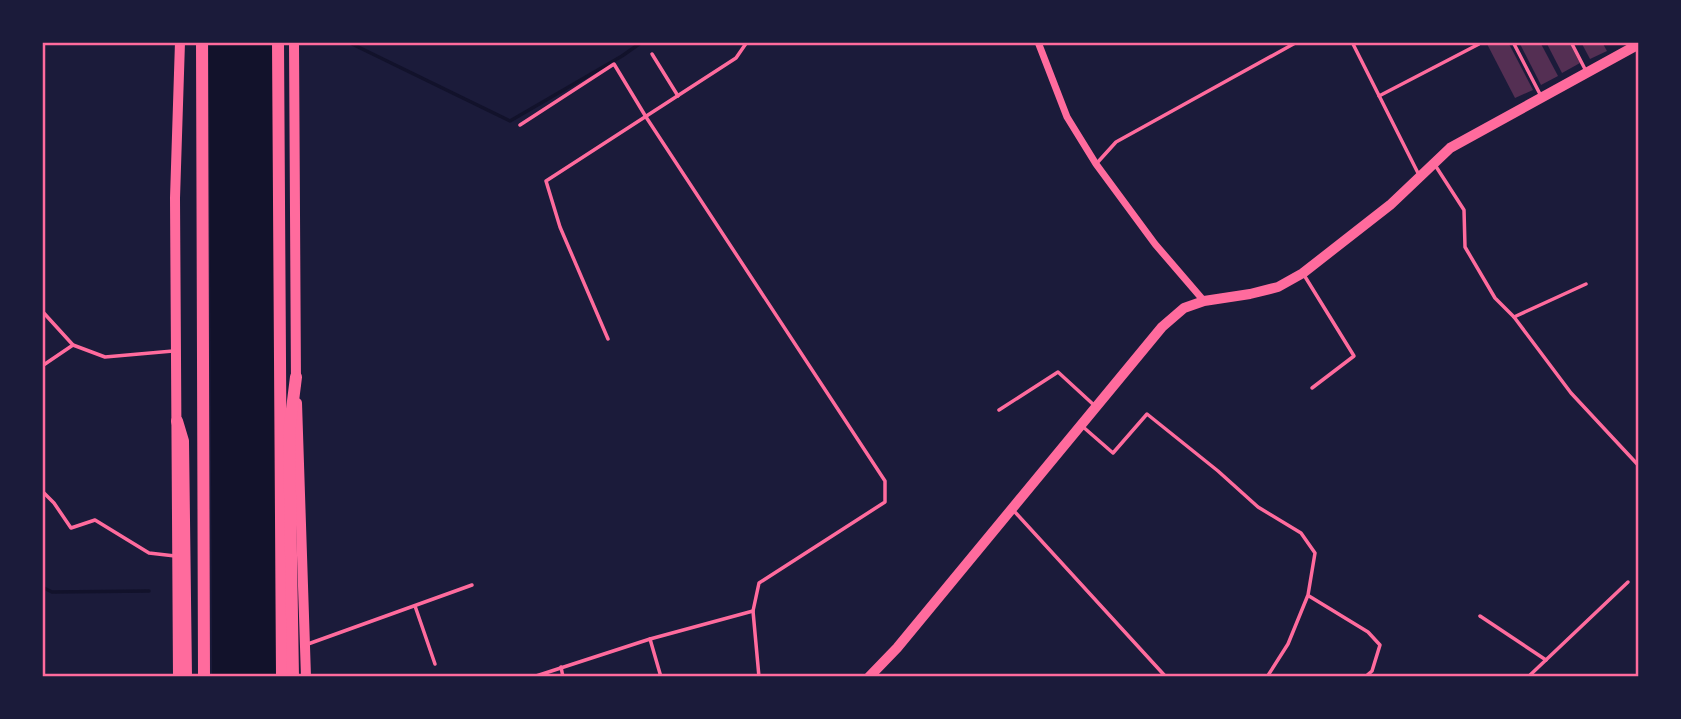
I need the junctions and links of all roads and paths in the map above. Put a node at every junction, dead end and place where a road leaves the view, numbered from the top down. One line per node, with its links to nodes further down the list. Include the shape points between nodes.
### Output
1 (180, 42): 30 (main road)
2 (202, 42): 56 (highway)
3 (278, 42): 57 (highway)
4 (294, 42): 32 (main road)
5 (747, 42): 15 (lane, via 736,58)
6 (1038, 42): 21 (street, via 1067,117)
7 (1297, 42): 21 (lane, via 1116,142)
8 (1352, 42): 16 (lane)
9 (1513, 42): 17 (lane)
10 (1571, 42): 14 (lane)
11 (1638, 43): 14 (street)
12 (1479, 44): 16 (lane)
13 (652, 54): 15 (lane)
14 (1587, 73): 17 (street)
15 (678, 96): 18 (lane)
16 (1379, 96): 22 (lane)
17 (1542, 98): 20 (street, via 1450,148)
18 (646, 117): 19 (lane, via 614,64); 28 (lane, via 546,181 560,227); 46 (lane, via 885,481 886,502 759,583)
19 (520, 125)
20 (1434, 163): 22 (street); 27 (lane, via 1464,210 1465,247 1494,298)
21 (1096, 164): 25 (street, via 1155,244)
22 (1420, 177): 23 (street)
23 (1303, 273): 25 (street, via 1278,287); 33 (lane, via 1354,356)
24 (1586, 284): 27 (lane)
25 (1205, 301): 34 (street, via 1184,308 1162,327)
26 (42, 311): 29 (lane)
27 (1514, 317): 38 (lane, via 1571,393)
28 (608, 339)
29 (73, 345): 30 (lane, via 105,357); 31 (lane)
30 (176, 351): 36 (main road)
31 (42, 366)
32 (296, 377): 49 (main road); 53 (highway, via 289,433)
33 (1312, 388)
34 (1096, 407): 35 (lane, via 1058,372); 37 (street)
35 (999, 410)
36 (177, 421): 41 (main road); 55 (highway, via 183,442)
37 (1081, 424): 40 (street); 44 (lane, via 1113,453 1147,414 1258,507 1301,533 1315,553)
38 (1639, 466)
39 (42, 491): 41 (lane, via 71,528 95,520 149,553)
40 (1012, 508): 63 (street); 64 (lane)
41 (177, 556): 54 (main road)
42 (1628, 582): 50 (lane)
43 (472, 584): 45 (lane)
44 (1308, 595): 65 (lane, via 1288,644); 66 (lane, via 1381,645 1372,671)
45 (415, 605): 49 (lane); 51 (lane)
46 (753, 611): 48 (lane); 62 (lane)
47 (1480, 616): 50 (lane)
48 (650, 639): 52 (lane); 61 (lane)
49 (306, 644): 58 (main road)
50 (1546, 660): 67 (lane)
51 (435, 664)
52 (561, 667): 59 (lane); 60 (lane)
53 (293, 672)
54 (178, 677)
55 (186, 677)
56 (204, 677)
57 (282, 677)
58 (306, 677)
59 (533, 677)
60 (563, 677)
61 (661, 677)
62 (760, 677)
63 (869, 677)
64 (1166, 677)
65 (1268, 677)
66 (1365, 677)
67 (1528, 677)

